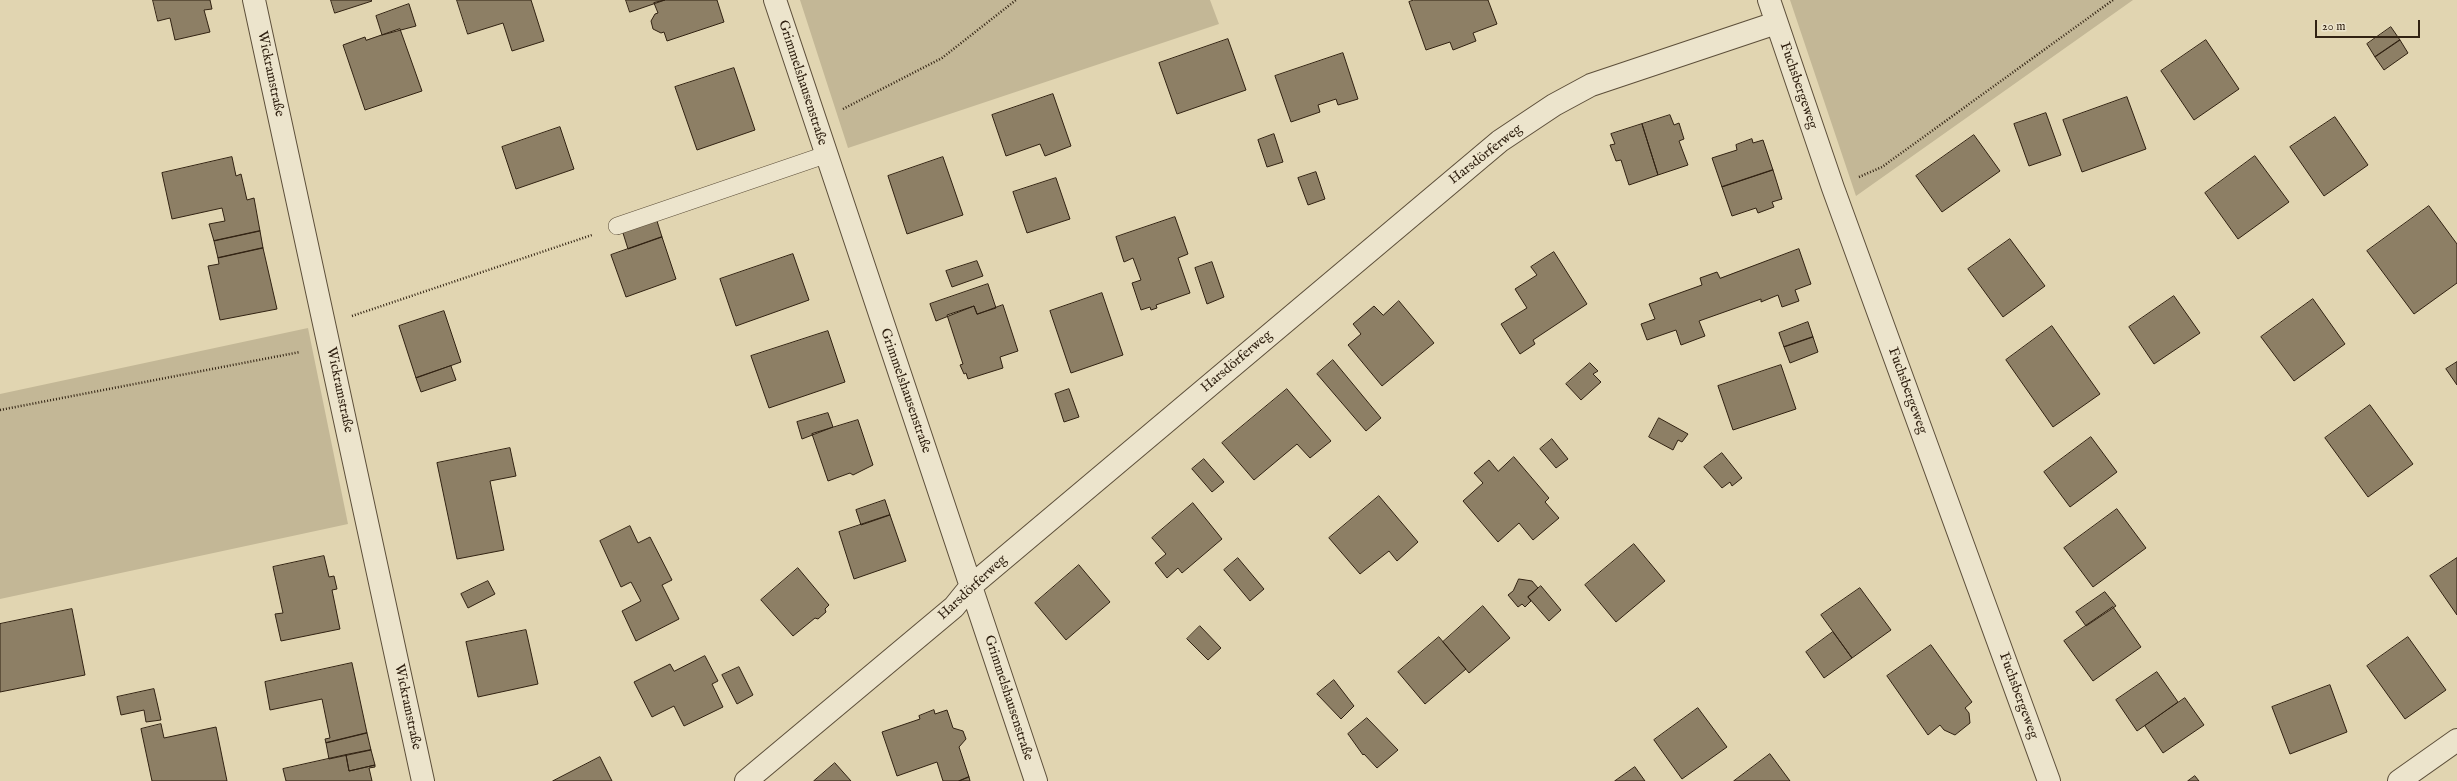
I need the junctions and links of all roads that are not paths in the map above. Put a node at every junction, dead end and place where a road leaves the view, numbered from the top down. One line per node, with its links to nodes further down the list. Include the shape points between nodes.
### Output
1 (254, 0): 9 (street, Wickramstraße)
2 (775, 0): 5 (street, Grimmelshausenstraße)
3 (1770, 0): 4 (street, Fuchsbergeweg)
4 (1776, 23): 7 (street, Harsdörferweg, via 1591,85 1554,105 1500,141); 12 (street, Fuchsbergeweg, via 1833,188)
5 (826, 155): 6 (lane); 7 (street, Grimmelshausenstraße)
6 (617, 226)
7 (971, 586): 10 (street, Harsdörferweg, via 954,607); 11 (street, Grimmelshausenstraße)
8 (2457, 740): 13 (street)
9 (423, 781)
10 (746, 781)
11 (1036, 781)
12 (2049, 781)
13 (2399, 781)

